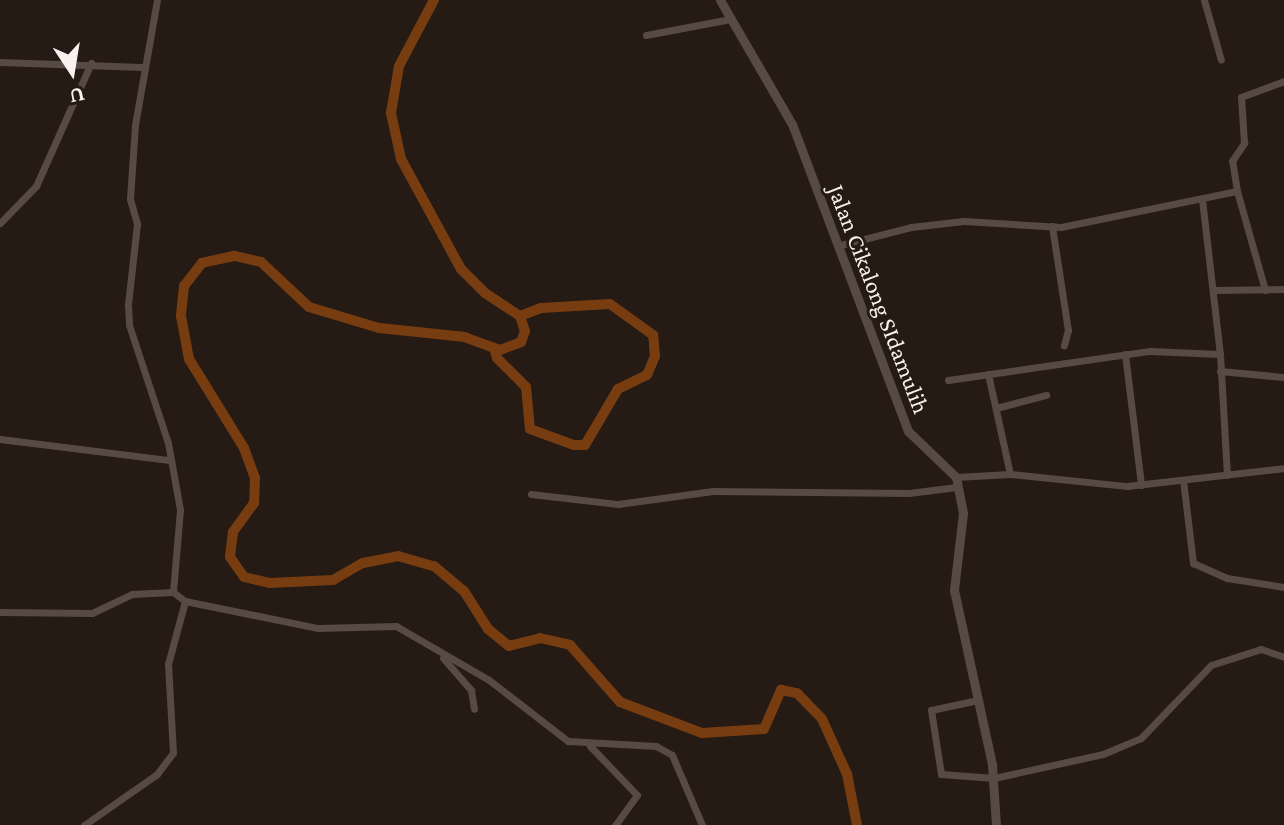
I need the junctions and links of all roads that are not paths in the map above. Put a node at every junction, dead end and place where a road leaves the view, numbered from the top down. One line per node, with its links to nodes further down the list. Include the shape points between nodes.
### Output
1 (157, 0): 9 (street)
2 (720, 0): 4 (street, Jalan Cikalong SIdamulih)
3 (1204, 0): 6 (street)
4 (731, 19): 5 (street); 15 (street, Jalan Cikalong SIdamulih, via 792,124)
5 (646, 35)
6 (1221, 60)
7 (0, 62): 8 (street)
8 (91, 63): 9 (street); 13 (street, via 36,186)
9 (142, 67): 29 (street, via 130,199 137,224 128,316)
10 (1284, 81): 11 (street, via 1241,97 1244,143 1232,161)
11 (1237, 191): 12 (street); 18 (street)
12 (1202, 199): 14 (street, via 1137,215); 17 (street)
13 (0, 223)
14 (1052, 226): 15 (street, via 964,221 911,227); 19 (street, via 1068,330)
15 (837, 246): 34 (street, Jalan Cikalong SIdamulih, via 908,431)
16 (1284, 289): 18 (street)
17 (1214, 290): 18 (street); 21 (street)
18 (1265, 290)
19 (1064, 345)
20 (1125, 354): 21 (street); 23 (street); 35 (street)
21 (1220, 354): 22 (street)
22 (1220, 371): 24 (street); 32 (street)
23 (988, 374): 25 (street); 27 (street)
24 (1284, 377)
25 (948, 380)
26 (1046, 395): 27 (street)
27 (996, 408): 31 (street)
28 (0, 439): 29 (street)
29 (168, 460): 38 (street, via 180,521)
30 (1284, 468): 32 (street)
31 (1010, 474): 34 (street); 35 (street)
32 (1227, 475): 33 (street)
33 (1183, 480): 35 (street); 37 (street, via 1193,563 1227,578)
34 (957, 482): 36 (street, via 909,493 713,491 618,504); 43 (street, via 963,513 954,590)
35 (1141, 485)
36 (531, 494)
37 (1284, 587)
38 (173, 592): 39 (street); 40 (street, via 132,594 92,613)
39 (185, 601): 41 (street, via 318,628 396,626); 47 (street, via 168,664 173,753 157,774)
40 (0, 612)
41 (423, 642): 44 (street, via 471,690); 45 (street, via 489,680 568,741)
42 (1284, 657): 46 (street, via 1261,649 1211,665 1141,738 1103,754)
43 (978, 700): 46 (street); 46 (street, via 931,710 939,771)
44 (474, 709)
45 (590, 746): 48 (street, via 637,795); 49 (street, via 656,746 672,755)
46 (994, 778): 50 (street)
47 (84, 825)
48 (615, 825)
49 (702, 825)
50 (996, 825)

